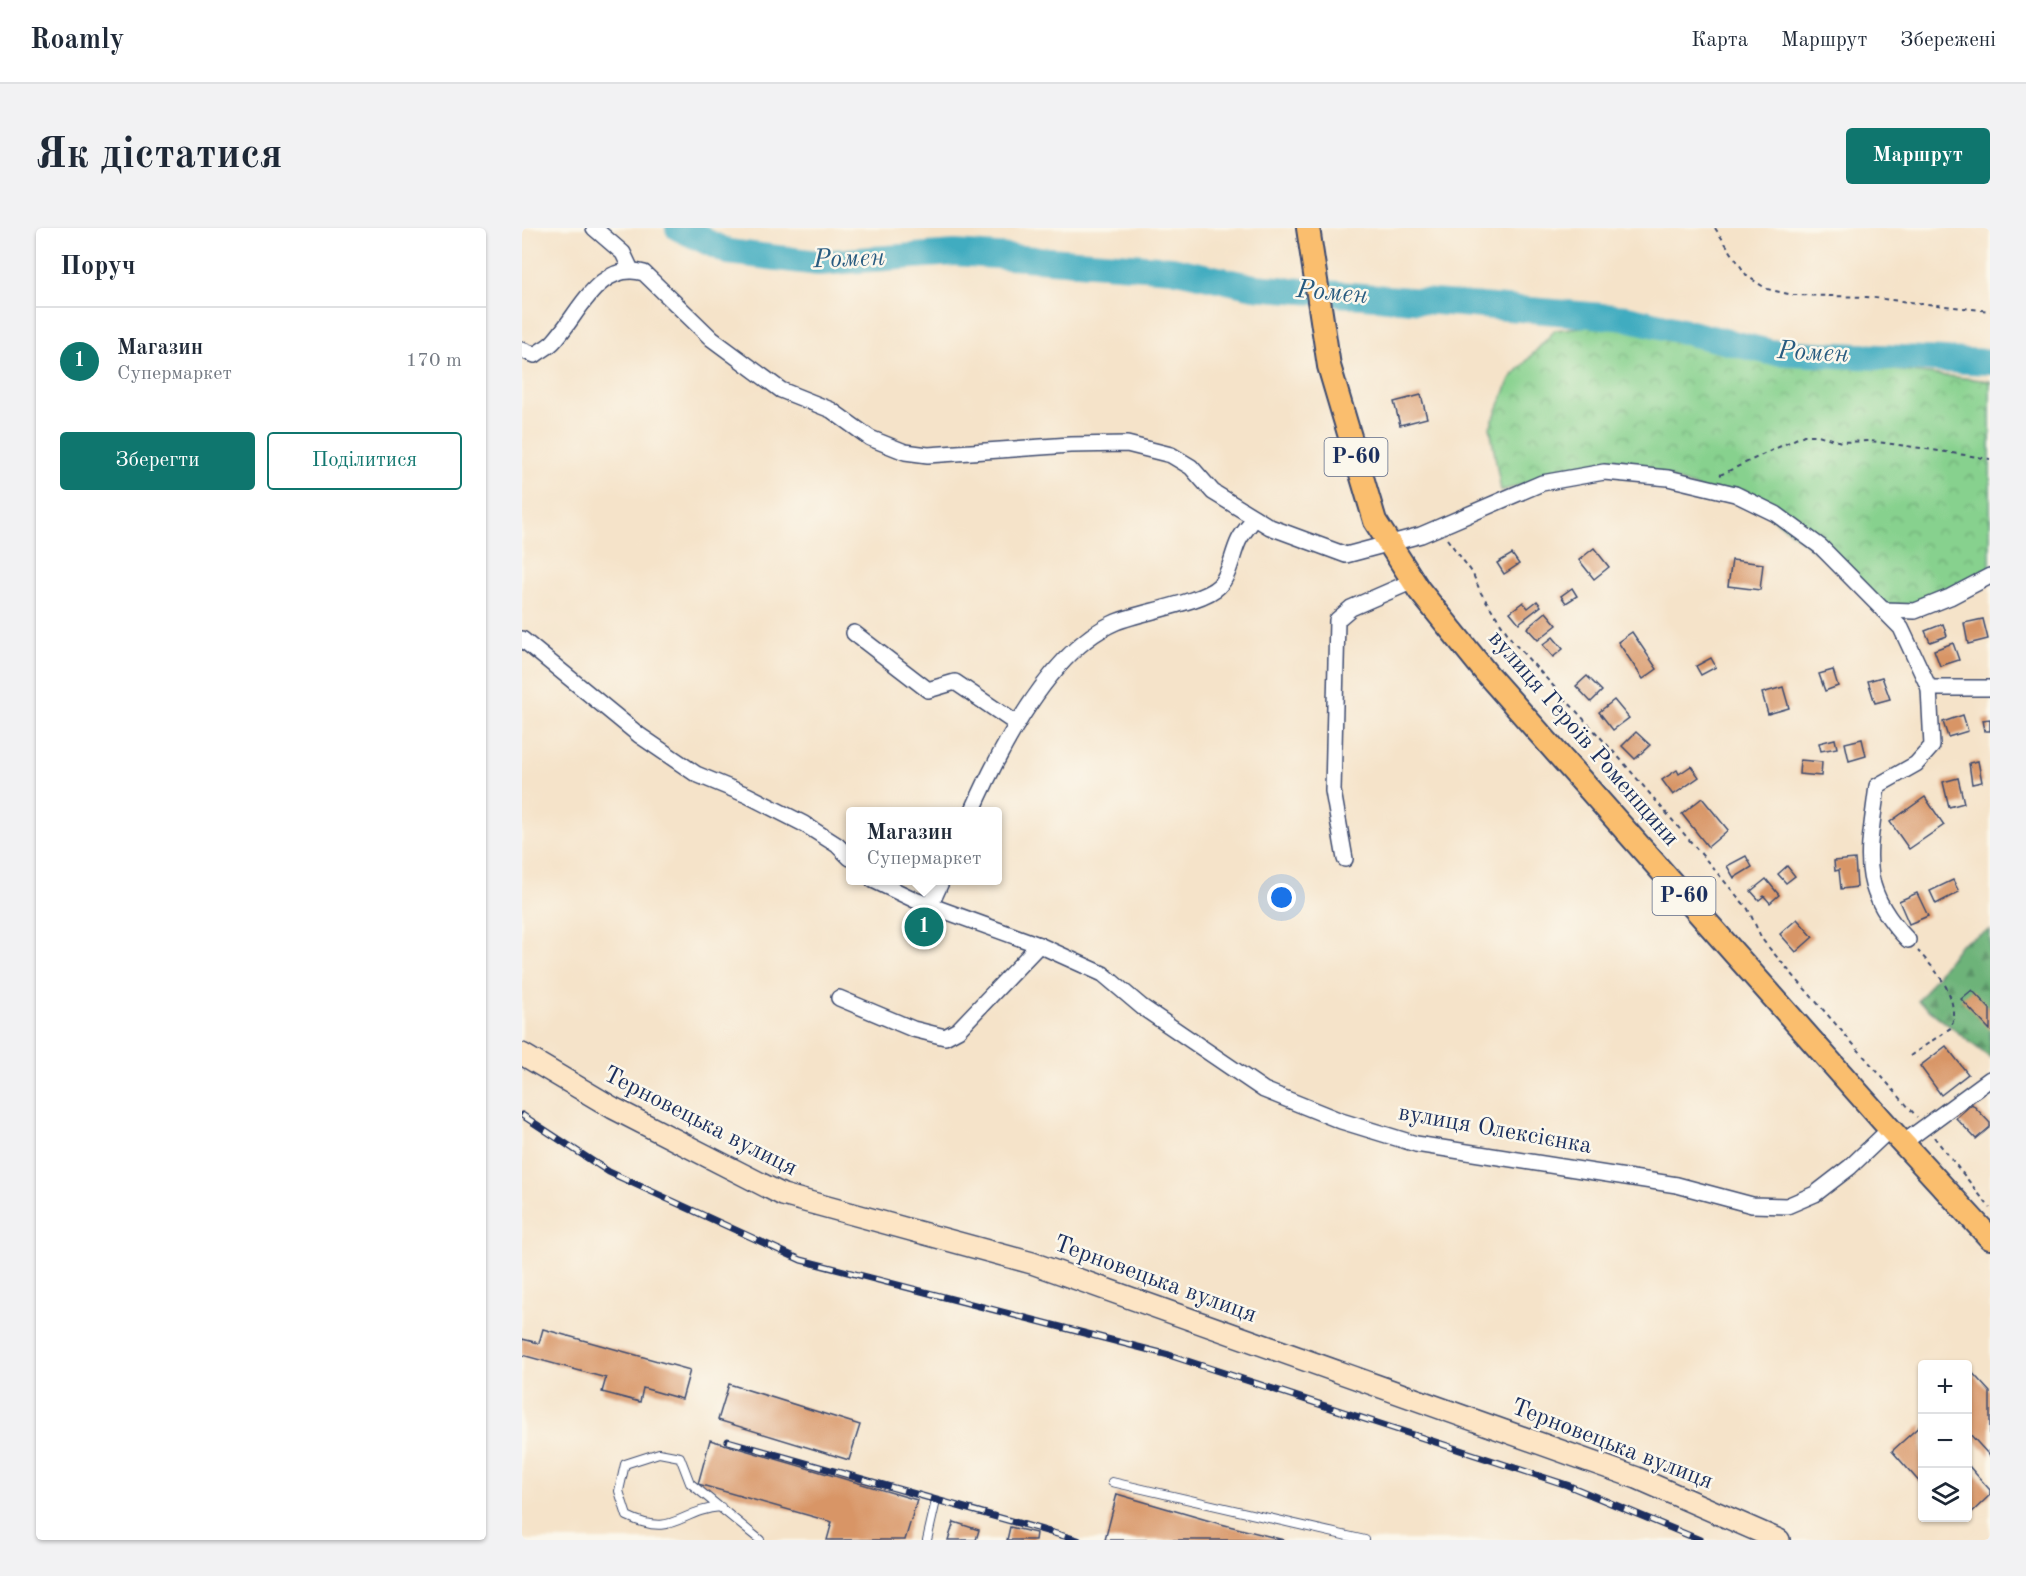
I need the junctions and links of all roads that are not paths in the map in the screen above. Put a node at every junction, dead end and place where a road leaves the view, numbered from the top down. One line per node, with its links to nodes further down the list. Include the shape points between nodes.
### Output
1 (594, 228): 3 (street, via 623,253)
2 (1308, 228): 6 (main road, вулиця Героїв Роменщини / Р-60, via 1329,366 1375,521)
3 (631, 270): 4 (street, via 601,280 553,343 535,355); 5 (street, via 644,273 712,339 781,390 831,410 870,438 905,452 928,455 1070,444 1127,444 1172,455 1191,467 1213,492)
4 (522, 350)
5 (1255, 518): 6 (street, via 1346,555); 14 (street, via 1239,538 1220,586 1200,598 1116,622 1086,638 1060,663)
6 (1390, 544): 8 (main road, вулиця Героїв Роменщини / Р-60); 9 (street, via 1542,483 1604,472 1668,478 1735,494 1776,514 1821,547)
7 (1990, 576): 9 (street, via 1915,610)
8 (1413, 581): 17 (street, via 1351,608 1337,620 1333,791); 26 (main road, вулиця Героїв Роменщини / Р-60, via 1487,674)
9 (1883, 610): 12 (street, via 1901,628)
10 (854, 633): 14 (street, via 928,690 956,682)
11 (522, 639): 16 (street, via 639,735 696,774 804,824)
12 (1929, 688): 13 (street); 21 (street, via 1932,746 1916,764 1877,786 1870,846 1869,871 1874,894 1887,919)
13 (1990, 688)
14 (1017, 724): 15 (street, via 1004,742)
15 (974, 807)
16 (846, 854)
17 (1345, 859)
18 (884, 885): 20 (street, вулиця Олексієнка)
19 (940, 885): 20 (street)
20 (930, 906): 22 (street, вулиця Олексієнка)
21 (1908, 940)
22 (1039, 945): 23 (street, via 958,1030 945,1037 913,1029); 26 (street, вулиця Олексієнка, via 1103,974 1142,1007 1264,1090 1341,1121 1416,1144 1667,1183 1752,1205 1787,1206 1815,1194)
23 (839, 998)
24 (522, 1054): 34 (main road, Терновецька вулиця, via 613,1108 783,1195 1032,1263 1637,1478)
25 (1990, 1079): 26 (street, вулиця Олексієнка, via 1926,1126)
26 (1896, 1136): 27 (main road, вулиця Героїв Роменщини / Р-60)
27 (1990, 1239)
28 (1112, 1482): 33 (lane)
29 (935, 1504): 32 (lane)
30 (721, 1507): 30 (lane, via 690,1483 680,1457 659,1453 625,1464 619,1491 627,1516 644,1525 667,1526 699,1510); 31 (lane)
31 (760, 1540)
32 (927, 1540)
33 (1365, 1540)
34 (1779, 1540)

